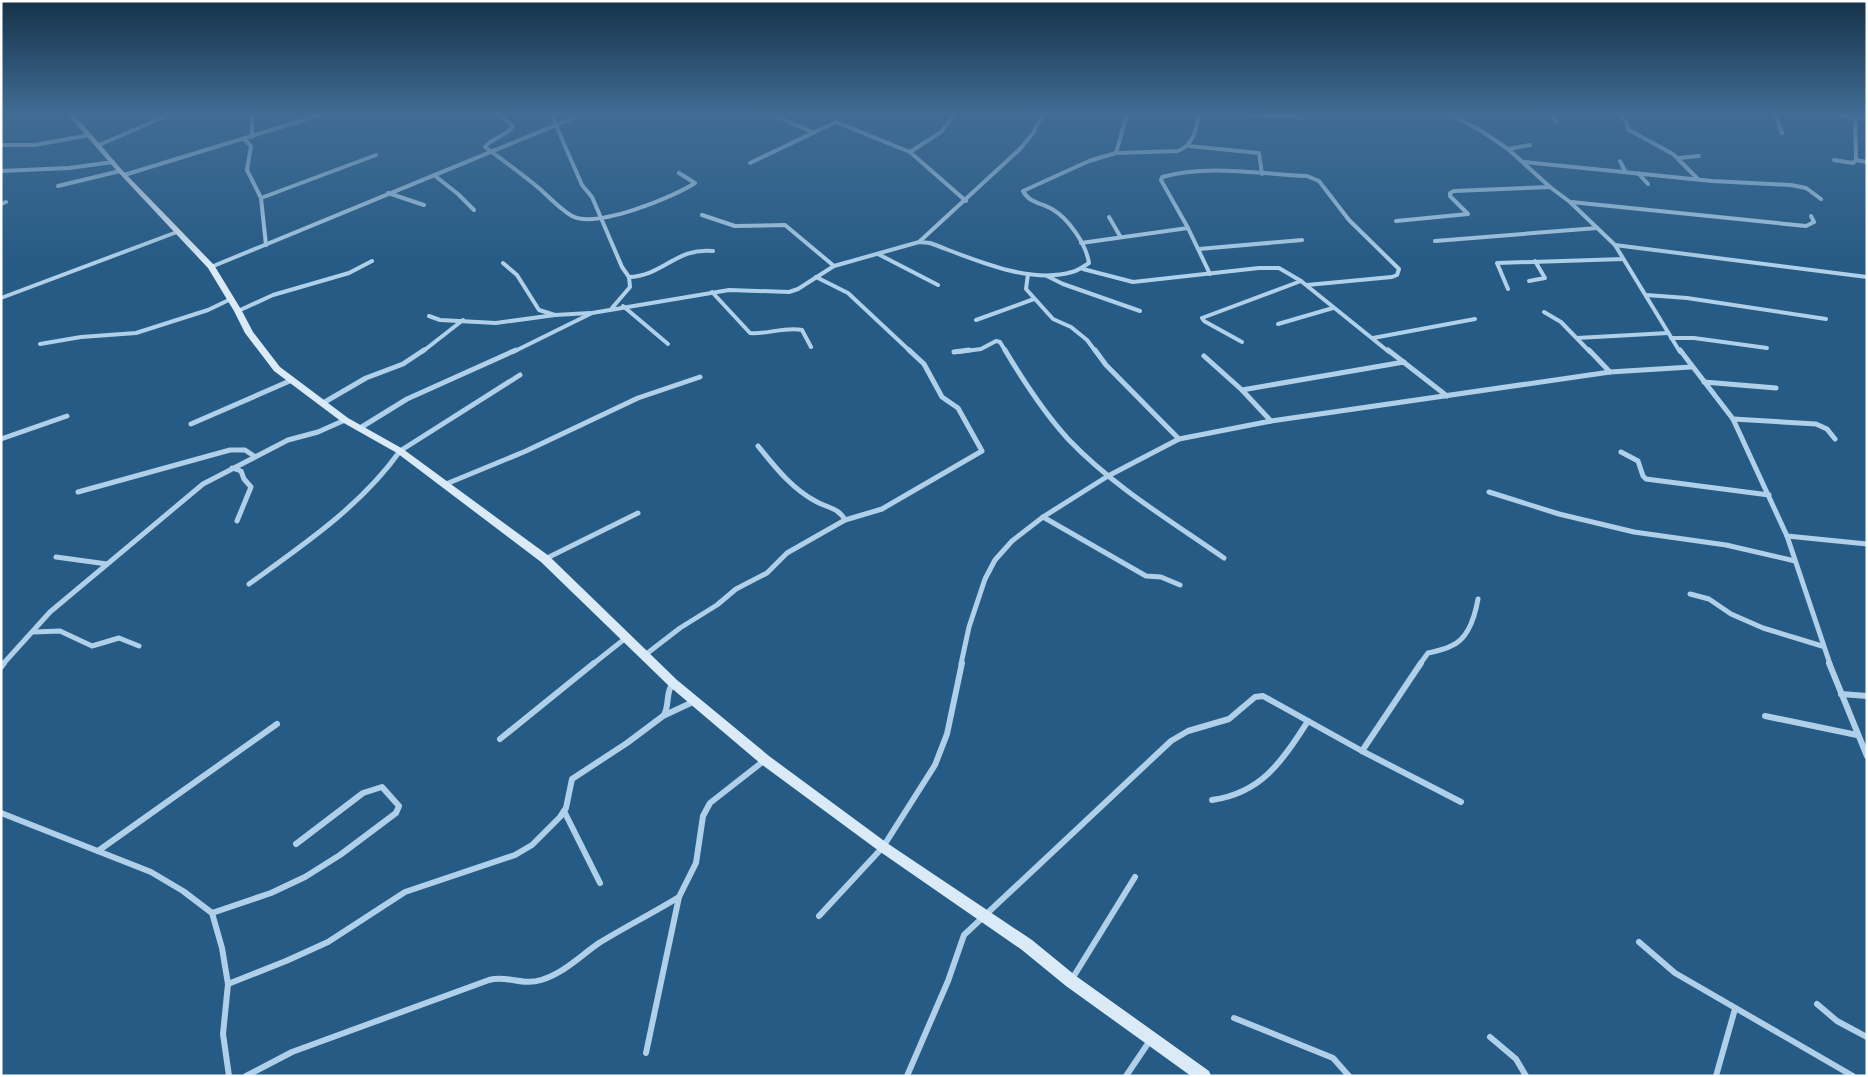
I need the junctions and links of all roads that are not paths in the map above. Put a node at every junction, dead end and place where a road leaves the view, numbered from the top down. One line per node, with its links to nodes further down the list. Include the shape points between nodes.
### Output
1 (96, 164): 17 (street)
2 (115, 164): 19 (street)
3 (153, 164): 19 (street)
4 (249, 164): 29 (street, via 248,170)
5 (351, 164): 29 (street)
6 (462, 164): 23 (street)
7 (508, 164): 38 (street, via 573,217)
8 (572, 164): 38 (street)
9 (924, 164): 31 (street)
10 (1004, 164): 31 (street)
11 (1080, 164): 47 (street, via 1023,191 1024,196 1059,215)
12 (1261, 164): 22 (street)
13 (1526, 164): 27 (street)
14 (1569, 164): 18 (street)
15 (1622, 164): 18 (street)
16 (1684, 164): 24 (street)
17 (1, 171)
18 (1625, 171): 20 (street)
19 (122, 173): 26 (street); 42 (street)
20 (1638, 173): 24 (street); 25 (street)
21 (679, 174): 38 (street, via 692,180 694,185 646,206)
22 (1262, 174): 40 (street, via 1176,173 1162,177); 69 (street, via 1316,178 1349,220 1399,269 1392,276)
23 (434, 175): 28 (street); 34 (street)
24 (1698, 179): 30 (street, via 1798,186)
25 (1648, 184)
26 (58, 186)
27 (1550, 187): 32 (street); 39 (street, via 1454,191 1450,196 1467,215)
28 (388, 193): 33 (street); 48 (street)
29 (261, 198): 48 (street)
30 (1821, 199)
31 (966, 201): 45 (street)
32 (1570, 202): 36 (street, via 1806,226 1814,222); 41 (street)
33 (424, 205)
34 (474, 210)
35 (702, 215): 57 (street, via 735,226 785,225)
36 (1811, 216)
37 (1109, 217): 43 (street)
38 (602, 218): 63 (street)
39 (1396, 221)
40 (1188, 228): 43 (street); 50 (street)
41 (1597, 228): 46 (street); 49 (street)
42 (178, 232): 58 (street); 73 (street)
43 (1120, 236): 47 (street)
44 (1302, 240): 50 (street)
45 (919, 242): 52 (street); 60 (street)
46 (1435, 242)
47 (1081, 243): 59 (street, via 1089,256 1089,263)
48 (266, 245): 58 (street)
49 (1615, 245): 53 (street); 65 (street)
50 (1199, 249): 61 (street)
51 (713, 251): 63 (street, via 688,252 644,276)
52 (878, 253): 57 (street); 68 (street)
53 (1623, 259): 55 (street); 72 (street)
54 (372, 261): 79 (street, via 349,272 273,295)
55 (1535, 261): 67 (street, via 1545,278); 70 (street, via 1497,263)
56 (503, 263): 83 (street, via 517,276 538,310)
57 (834, 266): 64 (street)
58 (211, 267): 74 (street)
59 (1083, 269): 61 (street, via 1128,282); 62 (street)
60 (1028, 274): 62 (street); 75 (street, via 1026,289)
61 (1210, 274): 66 (street, via 1271,268 1285,270)
62 (1047, 276): 80 (street)
63 (629, 277): 77 (street, via 630,287)
64 (816, 277): 71 (street, via 789,292); 133 (street, via 848,293 924,364 939,393 958,408 982,451 882,509)
65 (1867, 277)
66 (1301, 281): 69 (street); 94 (street, via 1202,318)
67 (1529, 281)
68 (938, 285)
69 (1307, 286): 78 (street)
70 (1508, 289)
71 (712, 292): 76 (street); 97 (street, via 750,332 761,334 794,328 802,330)
72 (1646, 295): 86 (street); 90 (street)
73 (1, 298)
74 (231, 299): 79 (street); 95 (street, via 208,310 136,333)
75 (1034, 299): 88 (street); 120 (street, via 1052,319 1071,327 1087,340 1106,365)
76 (623, 306): 77 (street); 96 (street)
77 (612, 308): 82 (street)
78 (1333, 308): 89 (street); 91 (street)
79 (238, 311): 106 (street, via 249,333 277,368)
80 (1140, 311)
81 (1544, 312): 92 (street, via 1561,322)
82 (592, 313): 83 (street); 117 (street, via 407,399)
83 (555, 315): 87 (street, via 496,323)
84 (429, 316): 87 (street, via 440,320)
85 (1475, 319): 91 (street)
86 (1826, 319)
87 (463, 320): 111 (street, via 403,364 366,378)
88 (976, 320)
89 (1278, 324)
90 (1668, 333): 92 (street); 93 (street)
91 (1373, 338): 101 (street)
92 (1577, 338): 103 (street)
93 (1671, 338): 98 (street); 102 (street)
94 (1242, 342)
95 (40, 344)
96 (668, 344)
97 (811, 347)
98 (1767, 348)
99 (954, 352): 126 (street, via 981,349 1000,342 1051,418 1071,442)
100 (1204, 356): 109 (street)
101 (1404, 362): 109 (street); 110 (street)
102 (1691, 367): 103 (street); 107 (street)
103 (1610, 372): 110 (street)
104 (520, 375): 122 (street)
105 (700, 377): 127 (street, via 638,398 526,451)
106 (292, 380): 111 (street); 116 (street)
107 (1704, 382): 108 (street); 113 (street)
108 (1776, 388)
109 (1242, 390): 115 (street)
110 (1447, 396): 115 (street)
111 (322, 403): 114 (street)
112 (67, 416): 118 (street)
113 (1733, 419): 119 (street, via 1816,424 1827,429); 130 (street)
114 (345, 420): 117 (street); 124 (street)
115 (1271, 421): 120 (street)
116 (191, 424)
117 (360, 428): 122 (street)
118 (1, 439)
119 (1835, 439)
120 (1179, 440): 126 (street)
121 (758, 446): 133 (street, via 801,491 838,510)
122 (400, 451): 127 (street); 142 (street, via 387,468 321,532)
123 (1621, 452): 130 (street, via 1638,461 1646,479)
124 (254, 456): 125 (street); 128 (street, via 244,450 230,450)
125 (232, 468): 134 (street, via 241,470 251,487); 141 (street, via 203,484)
126 (1108, 476): 132 (street); 139 (street)
127 (446, 484): 138 (street)
128 (78, 492)
129 (1489, 492): 140 (street, via 1559,514 1634,532 1726,544)
130 (1770, 495): 135 (street)
131 (638, 513): 138 (street)
132 (1043, 517): 143 (street, via 1146,576 1161,576); 171 (street, via 1012,541 995,560 969,627 947,734 935,764)
133 (846, 520): 150 (street, via 787,554 767,573 736,589)
134 (236, 521)
135 (1788, 536): 136 (street); 140 (street)
136 (1867, 544)
137 (56, 557): 141 (street)
138 (545, 558): 147 (street)
139 (1224, 558)
140 (1795, 561): 149 (street)
141 (107, 564): 146 (street, via 50,612)
142 (249, 584)
143 (1180, 585)
144 (1690, 594): 149 (street, via 1709,599 1731,614 1763,628)
145 (1478, 599): 163 (street, via 1475,616 1467,632 1454,646 1428,653)
146 (34, 632): 148 (street, via 60,631 92,646 123,637); 151 (street)
147 (627, 637): 150 (street); 161 (street)
148 (139, 646)
149 (1822, 646): 153 (street)
150 (645, 655): 152 (street)
151 (1, 667)
152 (673, 683): 155 (street); 156 (street, via 668,689 668,708)
153 (1841, 694): 154 (street); 160 (street)
154 (1867, 696)
155 (695, 701): 156 (street); 165 (street)
156 (663, 716): 168 (street, via 572,779)
157 (1765, 716): 160 (street)
158 (1308, 721): 163 (street); 166 (street, via 1271,773 1237,795 1226,800); 177 (street, via 1259,696 1229,719 1178,735 1043,858)
159 (278, 724): 172 (street)
160 (1857, 735): 162 (street)
161 (500, 739)
162 (1865, 748): 164 (street)
163 (1362, 751): 167 (street)
164 (1867, 756)
165 (766, 760): 171 (street); 175 (street, via 710,802 703,811 697,858)
166 (1212, 800)
167 (1461, 802)
168 (564, 811): 174 (street); 181 (street, via 547,833 507,860 406,892 320,946)
169 (1, 813): 172 (street)
170 (296, 844): 176 (street, via 363,793 373,789 382,787 399,806 396,813 335,859 304,877 270,893)
171 (883, 847): 177 (street); 178 (street)
172 (98, 851): 176 (street, via 151,872)
173 (1135, 877): 180 (street)
174 (600, 883)
175 (679, 897): 188 (street); 190 (street, via 616,933 555,975 525,983 505,977 479,983 292,1052)
176 (212, 913): 181 (street)
177 (986, 915): 180 (street); 191 (street, via 964,935)
178 (819, 916)
179 (1639, 942): 183 (street, via 1675,973)
180 (1071, 982): 187 (street)
181 (228, 984): 189 (street, via 223,1034)
182 (1817, 1004): 186 (street, via 1837,1021)
183 (1735, 1009): 196 (street); 197 (street)
184 (1234, 1018): 194 (street, via 1333,1058)
185 (1490, 1037): 195 (street, via 1520,1063)
186 (1867, 1037)
187 (1152, 1039): 192 (street); 193 (street)
188 (646, 1053)
189 (229, 1076)
190 (246, 1076)
191 (907, 1076)
192 (1126, 1076)
193 (1204, 1076)
194 (1349, 1076)
195 (1526, 1076)
196 (1716, 1076)
197 (1853, 1076)

